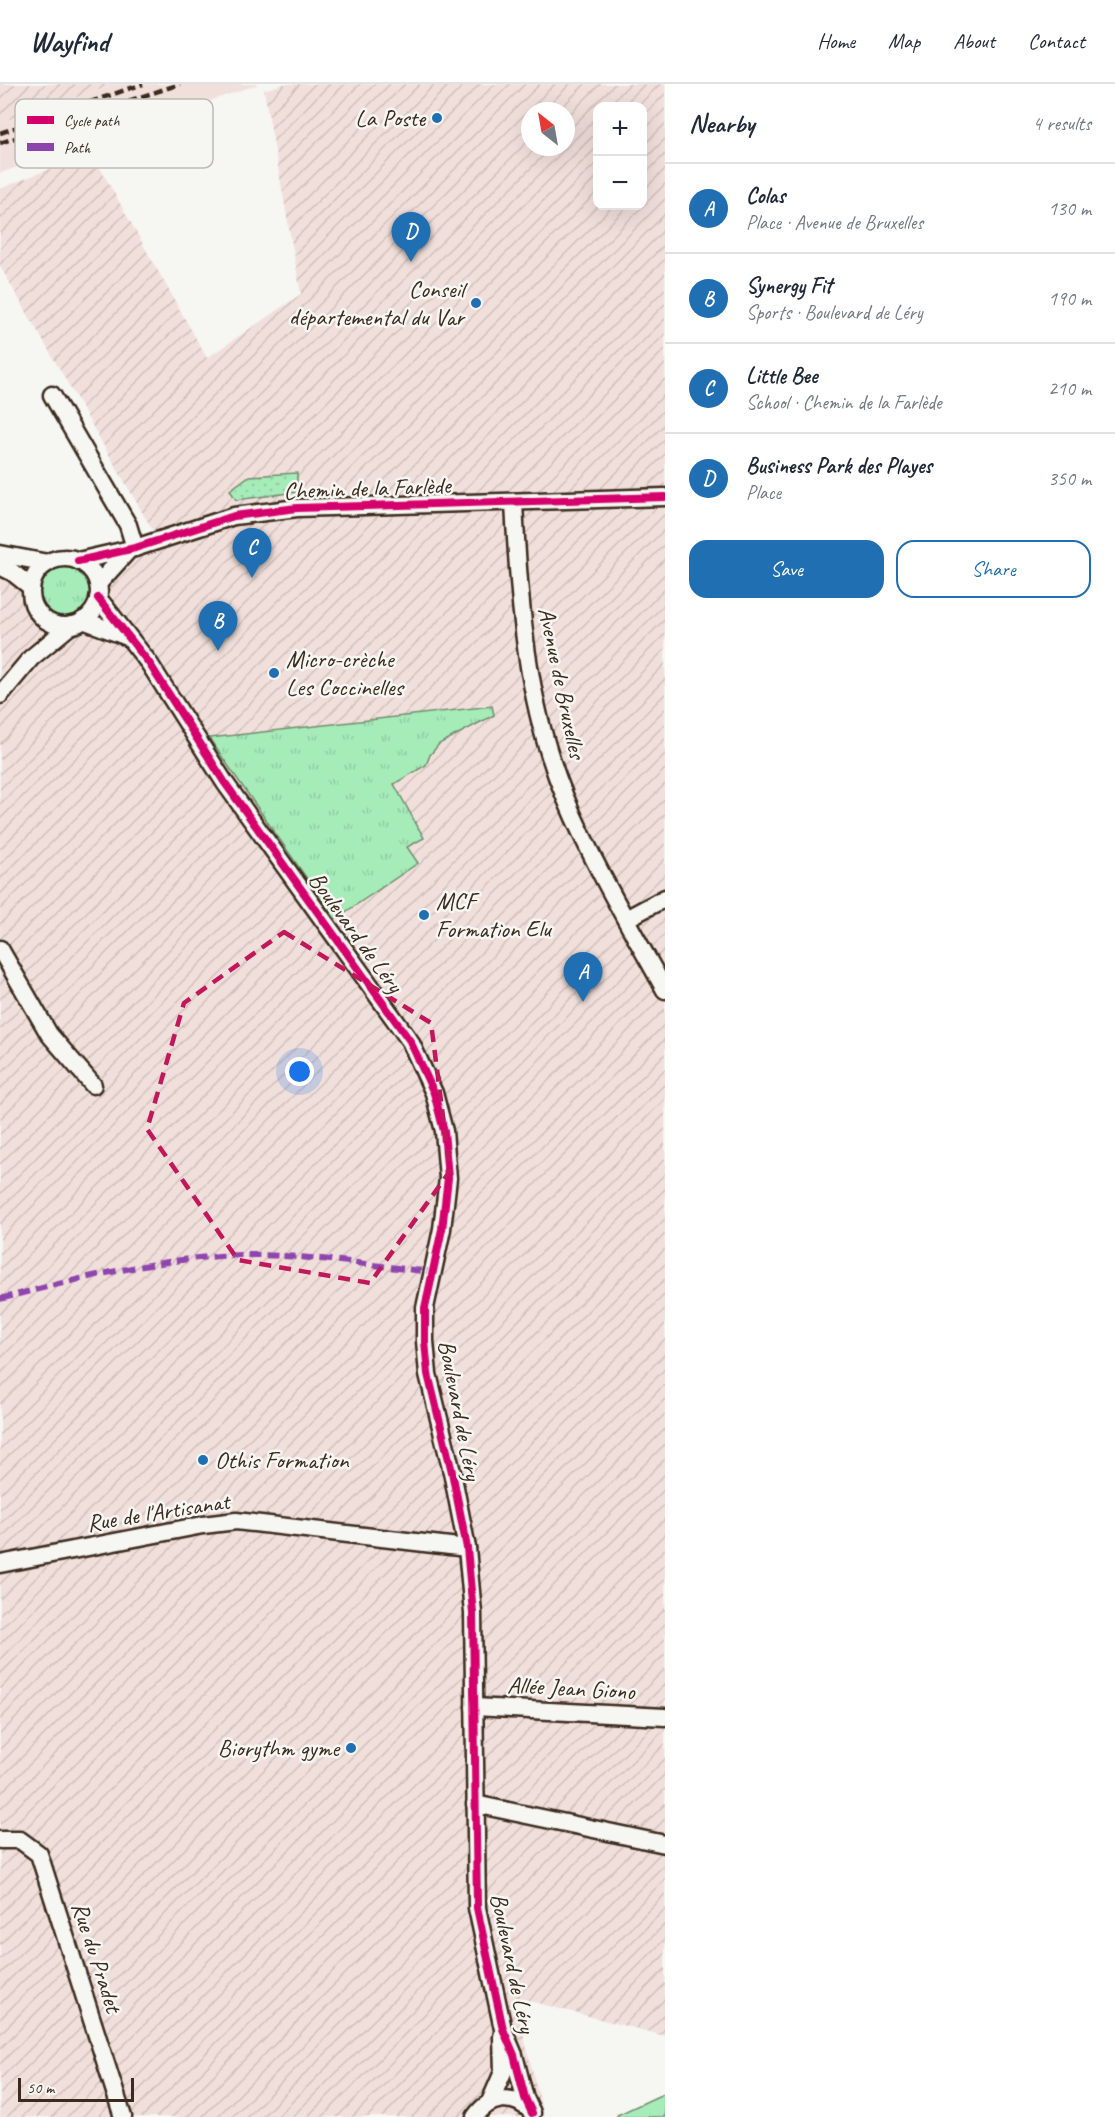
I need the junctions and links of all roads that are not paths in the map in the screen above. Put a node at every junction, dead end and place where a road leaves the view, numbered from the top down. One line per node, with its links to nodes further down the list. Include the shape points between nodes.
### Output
1 (52, 395): 4 (street, via 128,525)
2 (665, 497): 3 (street, Chemin de la Farlède)
3 (514, 503): 4 (street, Chemin de la Farlède, via 297,508 234,516); 17 (street, Avenue de Bruxelles, via 524,642 543,730 564,795)
4 (132, 549): 6 (street, Chemin de la Farlède); 10 (street, Chemin de la Farlède, via 119,558)
5 (0, 554): 7 (street)
6 (78, 561): 7 (street, via 57,559); 10 (street, via 91,570)
7 (48, 563): 9 (street, via 37,573)
8 (0, 566): 9 (street)
9 (31, 587): 11 (street, via 31,597)
10 (98, 591): 12 (street, via 95,607); 13 (street, Boulevard de Léry)
11 (40, 615): 12 (street, via 55,624); 14 (street)
12 (77, 622): 13 (street, Boulevard de Léry); 14 (street)
13 (129, 638): 21 (street, Boulevard de Léry, via 225,783 410,1041 434,1093 444,1131 448,1178 425,1308 425,1341 428,1374)
14 (31, 658): 15 (street)
15 (0, 695)
16 (665, 898): 17 (street)
17 (626, 919): 19 (street, Avenue de Bruxelles)
18 (0, 950): 20 (street, via 49,1034)
19 (665, 990)
20 (93, 1085)
21 (467, 1548): 22 (street, Rue de l'Artisanat, via 236,1521); 23 (street, Boulevard de Léry, via 473,1613)
22 (0, 1564)
23 (474, 1707): 24 (street, Allée Jean Giono); 25 (street, Boulevard de Léry)
24 (665, 1717)
25 (475, 1804): 27 (street); 28 (street, Boulevard de Léry, via 477,1908)
26 (0, 1840): 31 (street, Rue du Pradet, via 20,1840 39,1854)
27 (665, 1844)
28 (503, 2029): 29 (street, Boulevard de Léry, via 503,2072); 30 (street, Boulevard de Léry)
29 (490, 2102): 30 (street, via 517,2101); 32 (street)
30 (533, 2115)
31 (123, 2117)
32 (475, 2117)

